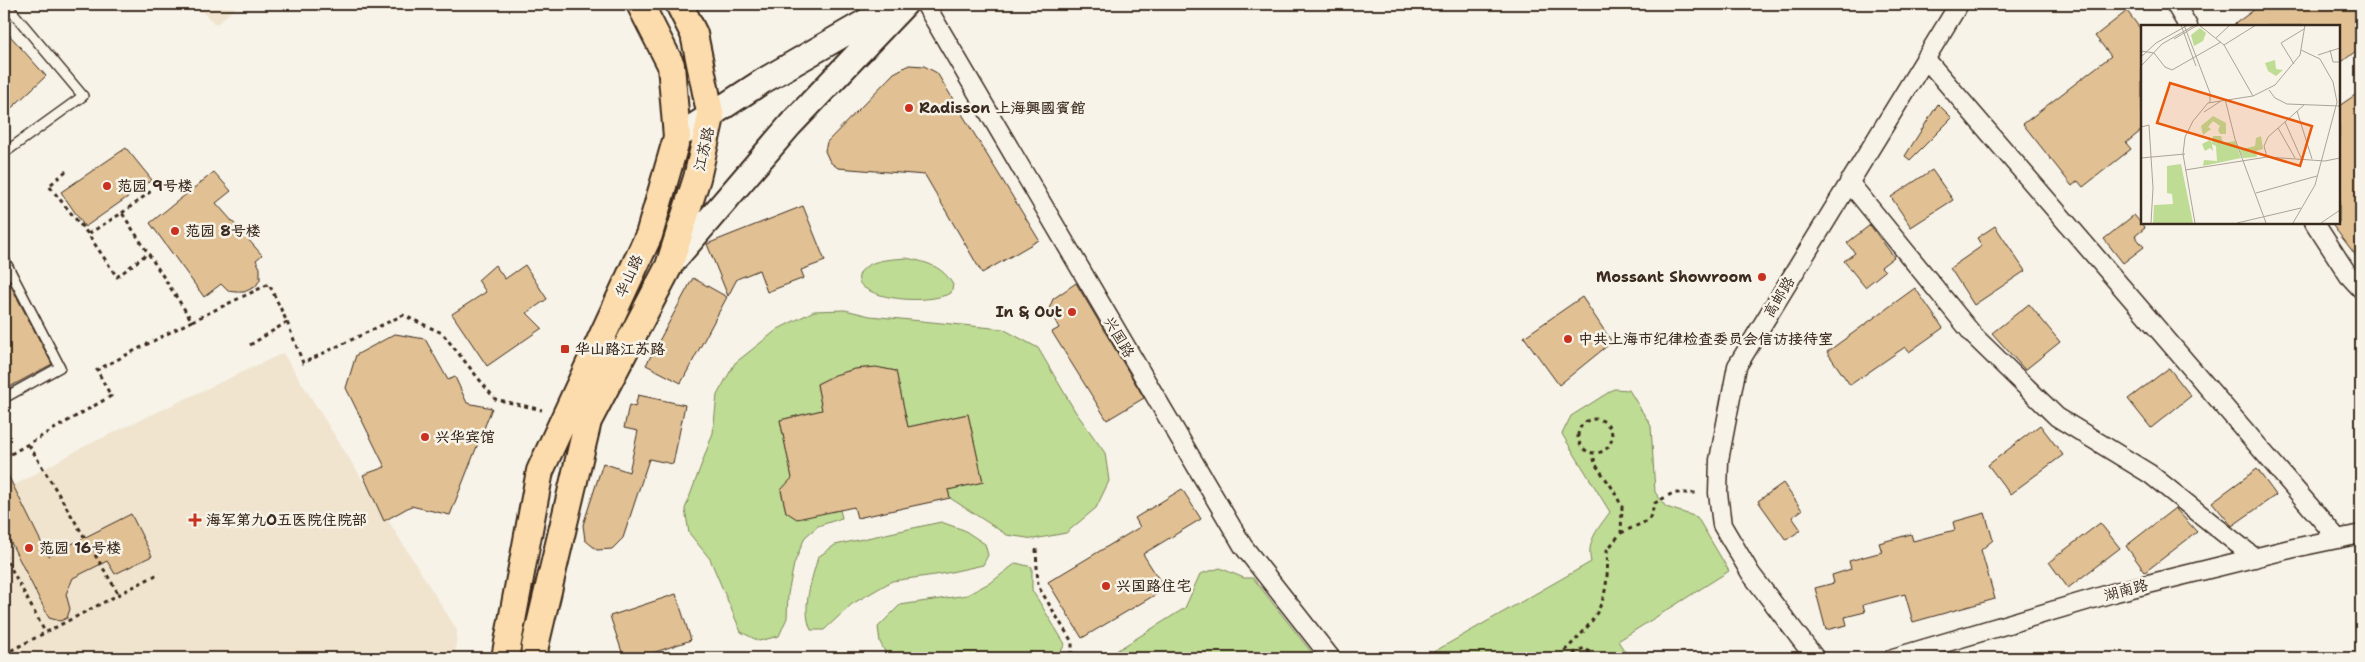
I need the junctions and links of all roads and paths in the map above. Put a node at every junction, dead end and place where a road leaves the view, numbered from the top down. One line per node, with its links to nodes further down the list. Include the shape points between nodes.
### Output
1 (640, 4): 12 (main road, 江苏路, via 671,65)
2 (679, 4): 11 (main road, 江苏路, via 694,34)
3 (896, 4): 11 (main road, via 764,81)
4 (905, 4): 22 (main road, 华山路, via 790,125)
5 (925, 4): 46 (street, 兴国路, via 1243,546)
6 (1959, 4): 10 (street, 高邮路)
7 (2175, 4): 9 (street)
8 (4, 12): 13 (lane, via 10,9 83,96)
9 (2187, 25)
10 (1925, 58): 15 (street, 高邮路); 35 (street)
11 (711, 117): 12 (main road); 22 (main road, 江苏路, via 697,178)
12 (677, 137): 28 (main road, 华山路, via 649,235)
13 (4, 153)
14 (66, 171): 19 (path, via 49,186)
15 (1849, 182): 32 (street, 高邮路, via 1737,366 1719,460); 38 (street, via 1975,337 2057,417 2150,474)
16 (154, 189): 17 (path)
17 (122, 213): 19 (path); 20 (path)
18 (2315, 224): 23 (street)
19 (88, 234): 20 (path, via 117,277)
20 (148, 253): 24 (path)
21 (4, 259): 27 (lane, via 60,367)
22 (669, 266): 44 (main road, 华山路, via 588,421)
23 (2361, 289)
24 (192, 321): 25 (path, via 269,284); 29 (path, via 97,370 111,396)
25 (287, 322): 26 (path); 28 (path, via 303,363 403,315 442,333 495,399)
26 (250, 345)
27 (4, 398)
28 (565, 415): 43 (main road, 华山路, via 540,471)
29 (29, 445): 31 (path); 40 (path)
30 (1592, 453): 30 (path, via 1604,451 1611,442 1612,430 1599,419 1588,420 1580,427 1579,443); 33 (path, via 1595,464 1622,507)
31 (4, 458)
32 (1718, 493): 33 (path, via 1673,493 1655,503 1649,520); 49 (street, 高邮路, via 1722,525 1751,574)
33 (1621, 533): 47 (path, via 1607,550 1609,576 1603,601 1589,627 1562,653)
34 (2361, 534): 35 (street, 湖南路)
35 (2338, 539): 38 (street, 湖南路)
36 (1036, 549): 45 (path, via 1038,586 1072,642 1072,652)
37 (4, 555): 41 (path)
38 (2255, 558): 50 (street, 湖南路, via 2116,592)
39 (160, 572): 40 (path)
40 (118, 594): 41 (path)
41 (45, 632): 42 (path, via 10,651)
42 (10, 658)
43 (505, 658)
44 (534, 658)
45 (1059, 658)
46 (1331, 658)
47 (1564, 658): 48 (path, via 1584,648)
48 (1597, 658)
49 (1815, 658)
50 (1893, 658)

